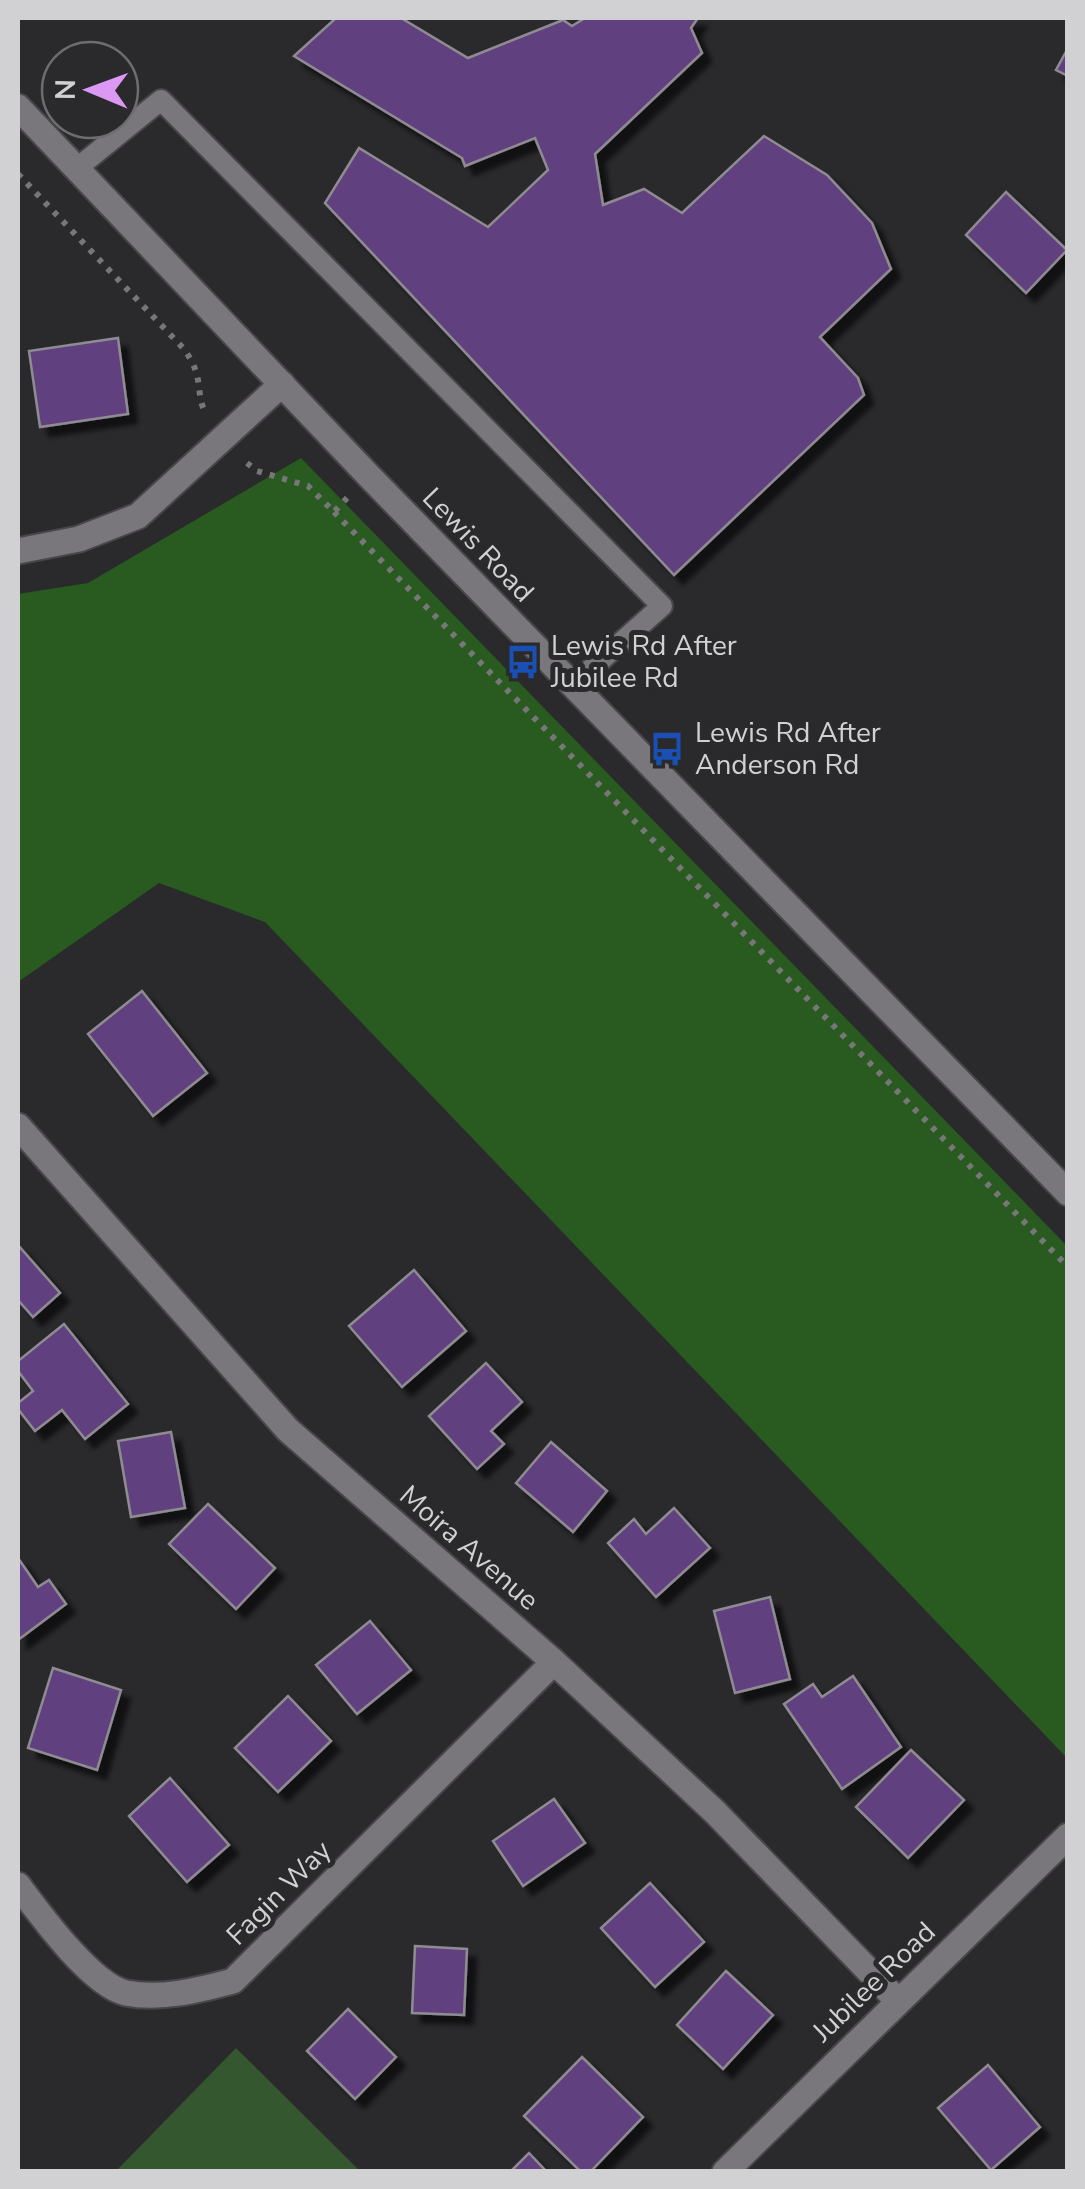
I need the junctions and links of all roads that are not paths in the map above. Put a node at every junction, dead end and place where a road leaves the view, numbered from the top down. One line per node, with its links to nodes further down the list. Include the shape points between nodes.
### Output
1 (18, 108): 2 (street, Lewis Road)
2 (76, 169): 3 (street, Lewis Road); 5 (lane, via 161,100 662,606)
3 (282, 384): 4 (street, via 138,516); 5 (street, Lewis Road)
4 (18, 551)
5 (574, 685): 7 (street, Lewis Road)
6 (18, 1126): 8 (street, Moira Avenue, via 288,1430)
7 (1068, 1193)
8 (554, 1662): 10 (street, Fagin Way, via 233,1981 188,1993 123,1992 69,1951); 11 (street, Moira Avenue, via 715,1812)
9 (1068, 1836): 11 (street, Jubilee Road)
10 (18, 1885)
11 (897, 2000): 12 (street, Jubilee Road)
12 (724, 2172)

